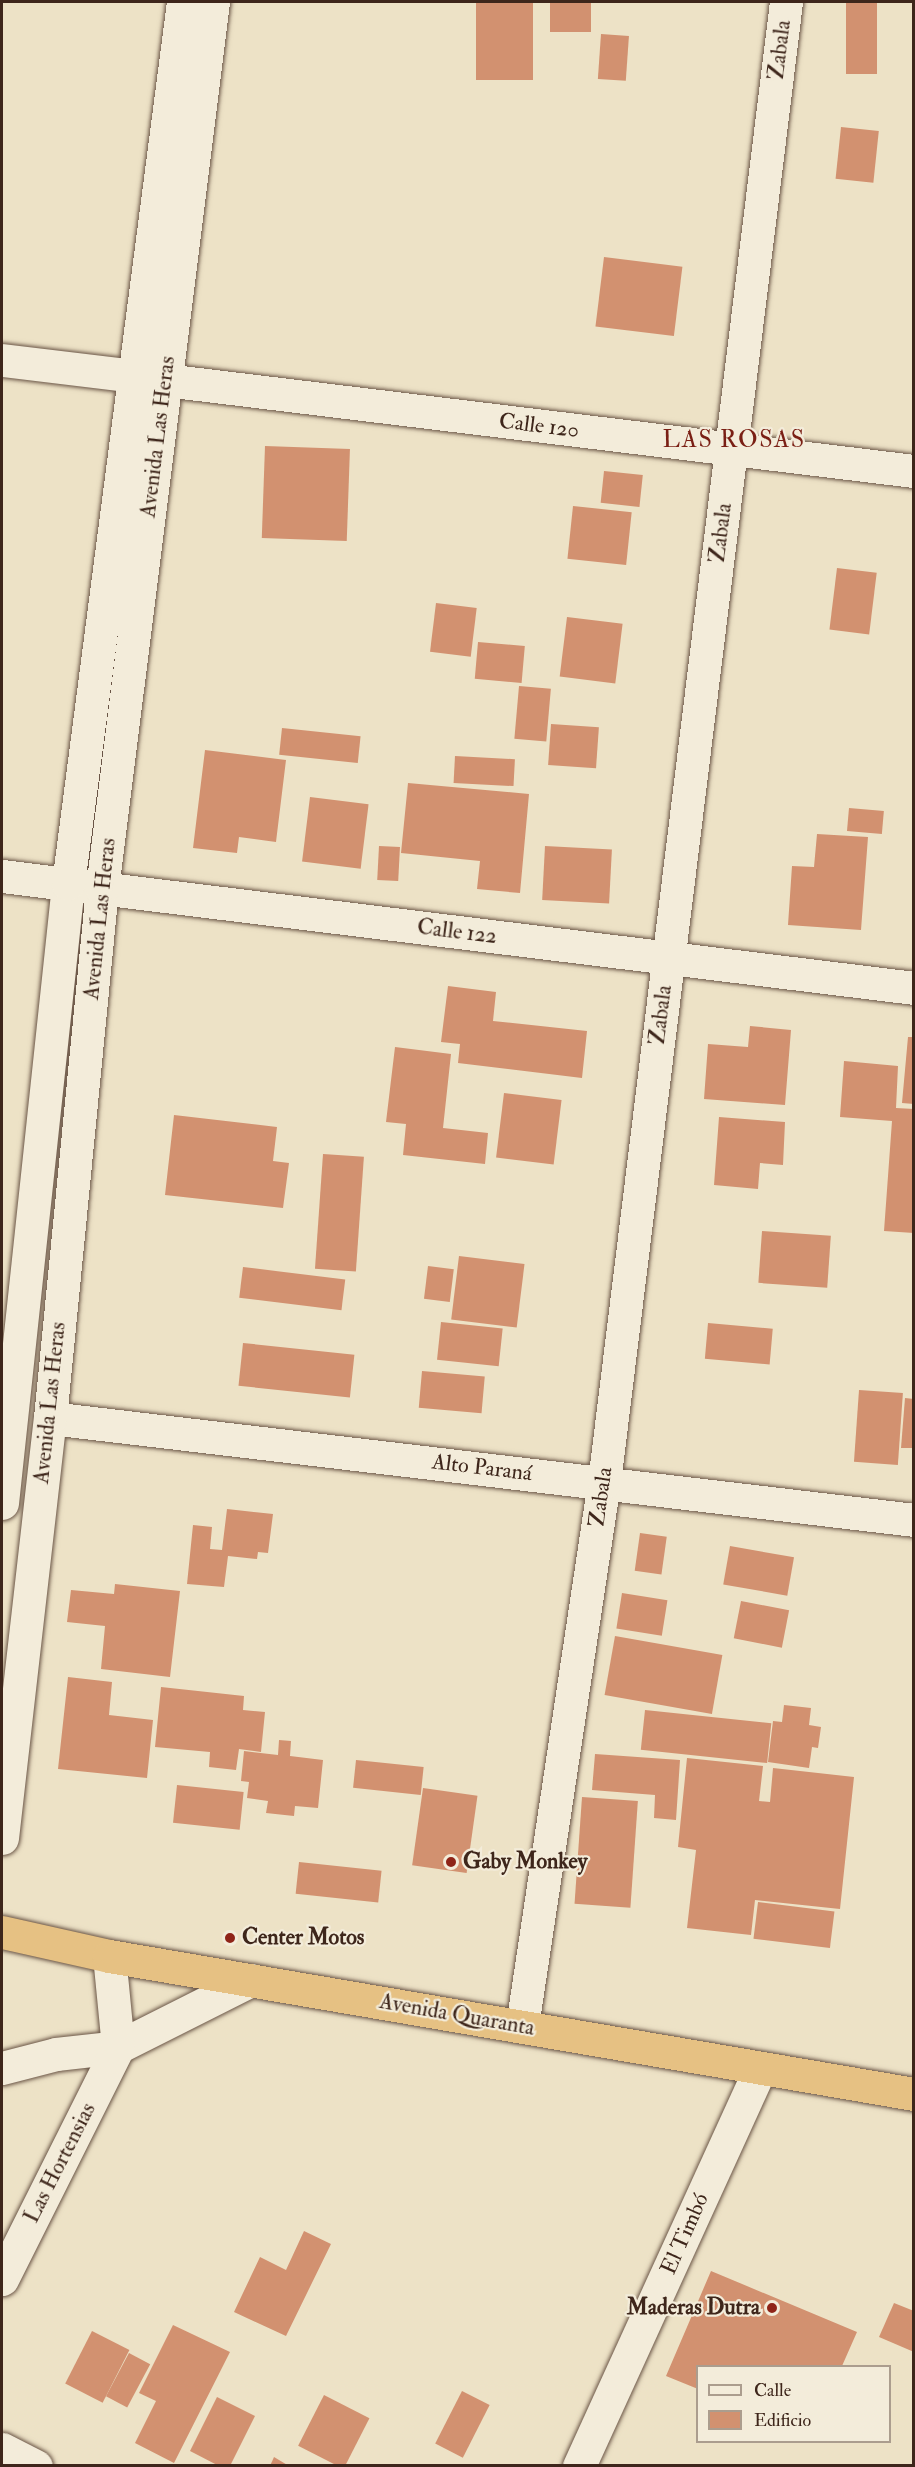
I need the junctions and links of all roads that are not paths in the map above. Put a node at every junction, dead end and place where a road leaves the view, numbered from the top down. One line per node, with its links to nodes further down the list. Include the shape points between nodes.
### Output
1 (183, 2): 5 (street, Avenida Las Heras)
2 (213, 2): 6 (street, Avenida Las Heras)
3 (786, 2): 7 (street, Zabala)
4 (2, 360): 5 (street)
5 (134, 376): 10 (street, Avenida Las Heras)
6 (165, 380): 7 (street, Calle 120); 11 (street, Avenida Las Heras)
7 (731, 449): 8 (street, Calle 120); 12 (street, Zabala)
8 (914, 471)
9 (2, 876): 10 (street, Calle 122)
10 (68, 885): 11 (street, Calle 122); 14 (street, Avenida Las Heras)
11 (102, 889): 12 (street, Calle 122); 15 (street, Avenida Las Heras)
12 (668, 958): 13 (street, Calle 122); 16 (street, Zabala)
13 (914, 988)
14 (6, 1412): 17 (street, Avenida Las Heras)
15 (50, 1418): 16 (street, Alto Paraná); 19 (street, Avenida Las Heras)
16 (604, 1482): 18 (street, Alto Paraná); 23 (street, Zabala)
17 (2, 1503)
18 (914, 1520)
19 (2, 1838)
20 (2, 1932): 21 (highway, Avenida Quaranta)
21 (109, 1956): 22 (highway, Avenida Quaranta); 24 (street)
22 (251, 1980): 23 (highway, Avenida Quaranta); 24 (street)
23 (522, 2026): 26 (highway, Avenida Quaranta)
24 (118, 2047): 25 (street, via 56,2054); 28 (street, Las Hortensias)
25 (2, 2068)
26 (760, 2068): 27 (highway, Avenida Quaranta); 31 (street, El Timbó)
27 (914, 2094)
28 (2, 2279)
29 (2, 2449): 30 (street)
30 (36, 2466)
31 (579, 2466)

